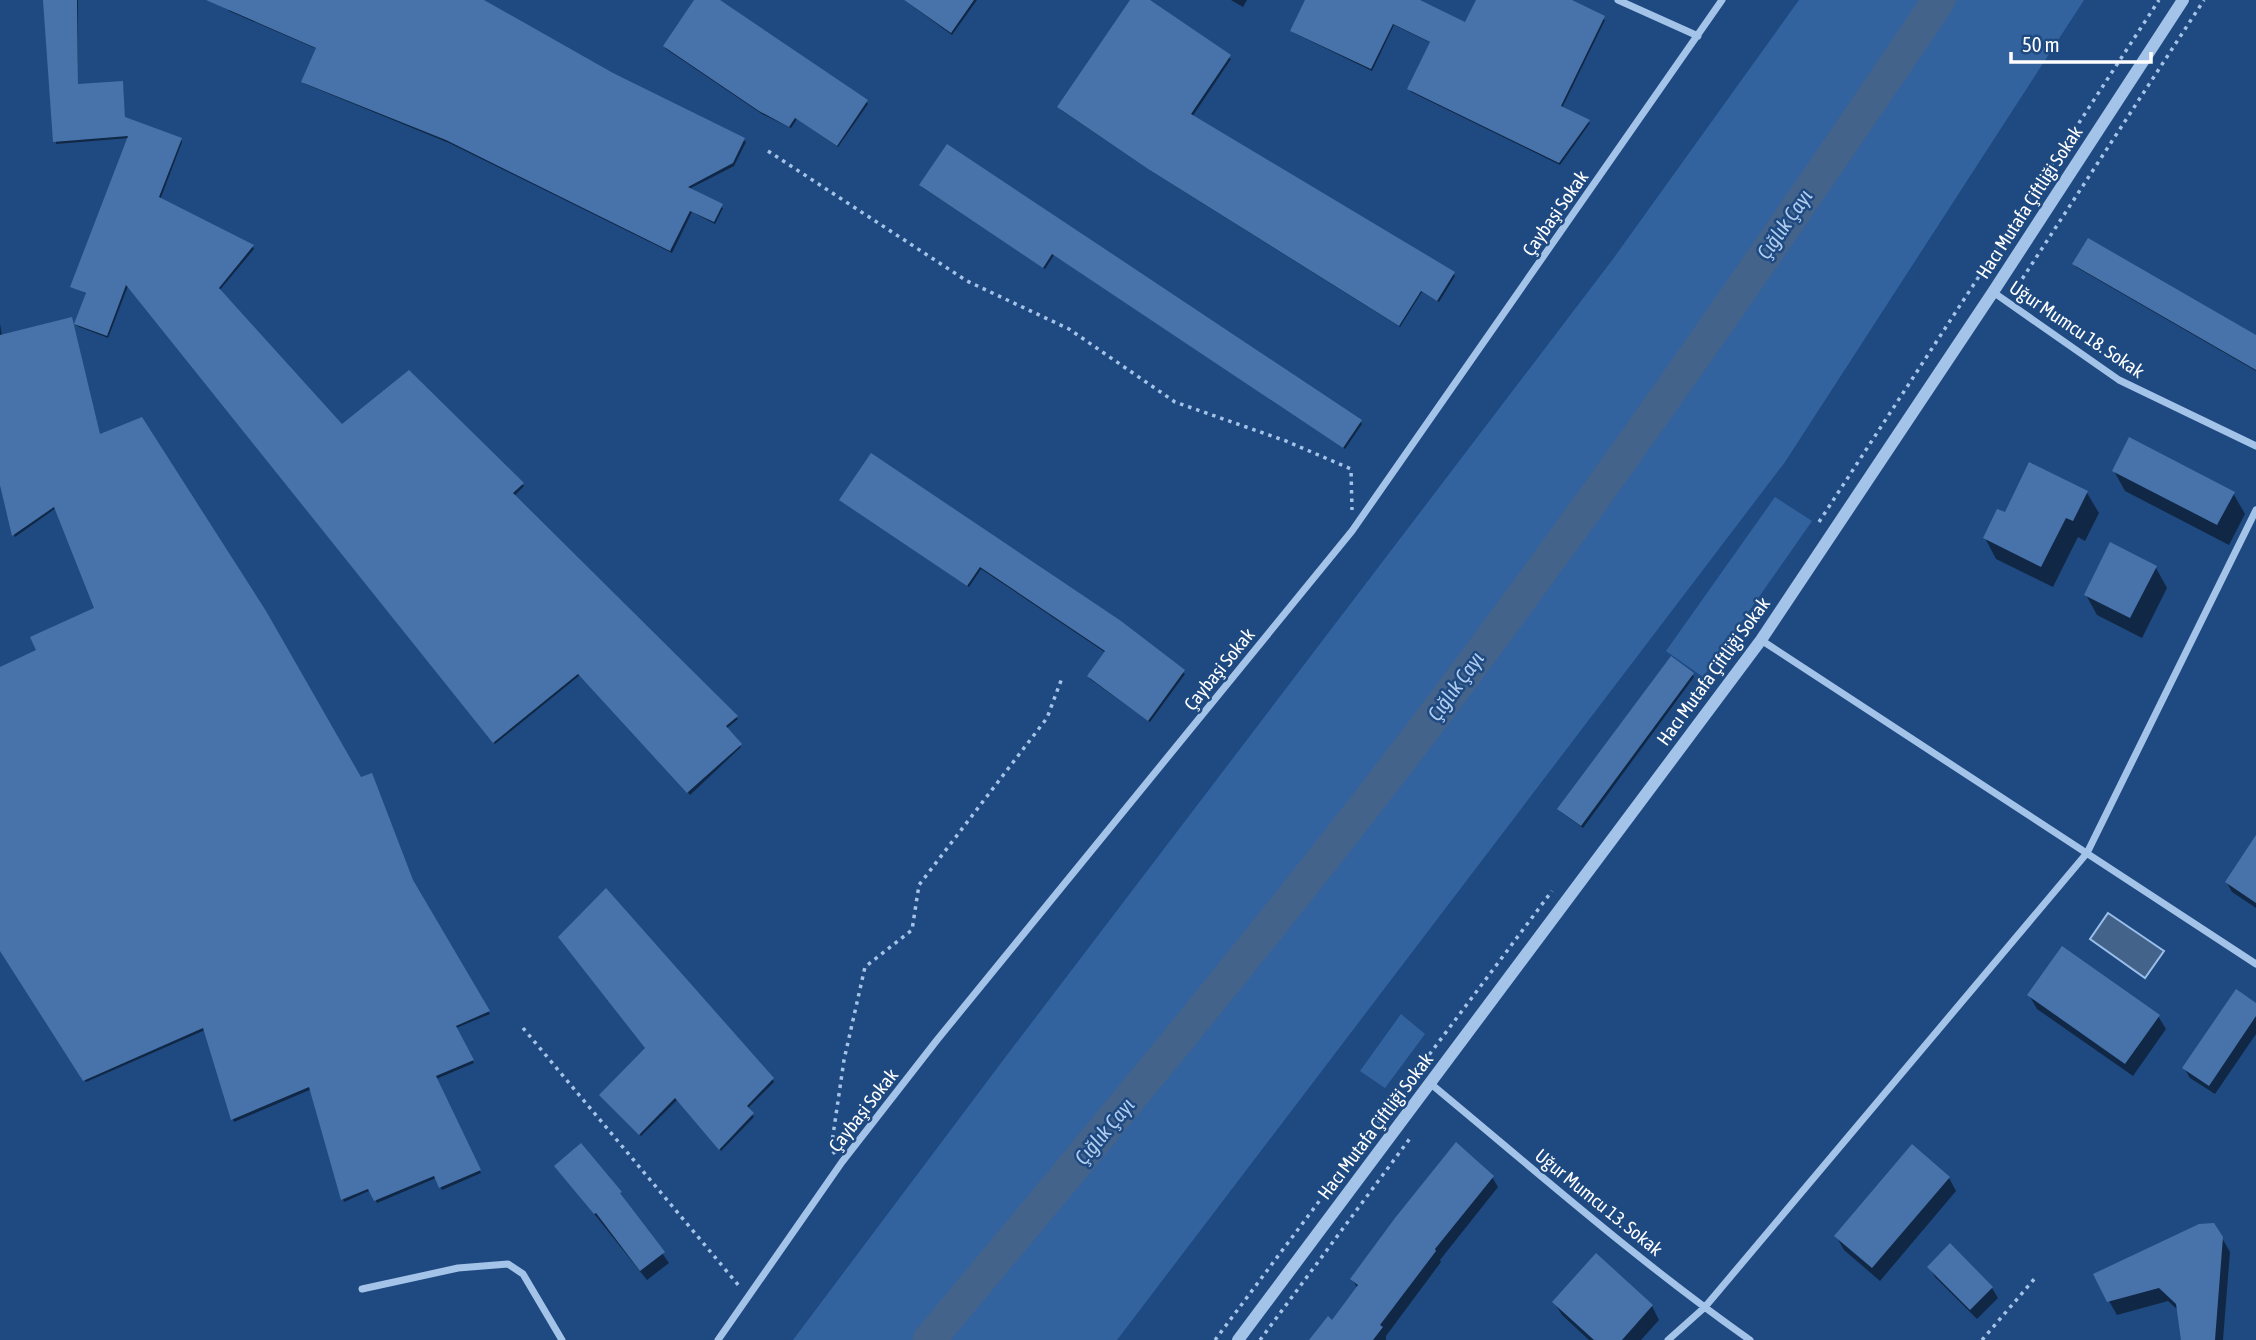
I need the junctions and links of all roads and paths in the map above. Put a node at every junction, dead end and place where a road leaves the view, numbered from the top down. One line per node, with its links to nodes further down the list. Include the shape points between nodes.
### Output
1 (1618, 0): 5 (street)
2 (1723, 0): 5 (street, Çaybaşi Sokak)
3 (2159, 0): 10 (path)
4 (2183, 0): 7 (street, Hacı Mutafa Çiftliği Sokak)
5 (1698, 36): 11 (street, Çaybaşi Sokak)
6 (768, 152): 11 (path, via 967,281 1069,329 1175,402 1351,469)
7 (1993, 292): 8 (street, Uğur Mumcu 18. Sokak, via 2119,380); 12 (street, Hacı Mutafa Çiftliği Sokak)
8 (2256, 446)
9 (2256, 510): 14 (street)
10 (1817, 525)
11 (1352, 531): 19 (street, Çaybaşi Sokak)
12 (1761, 640): 14 (street); 18 (street, Hacı Mutafa Çiftliği Sokak)
13 (1062, 678): 19 (path, via 1047,718 919,885 912,930 865,967 844,1060 831,1149)
14 (2087, 853): 16 (street); 23 (street)
15 (1558, 883): 26 (path)
16 (2256, 964)
17 (523, 1028): 22 (path)
18 (1432, 1084): 23 (street, Uğur Mumcu 13. Sokak); 27 (street, Hacı Mutafa Çiftliği Sokak)
19 (842, 1162): 22 (street, Çaybaşi Sokak)
20 (2036, 1276): 30 (path)
21 (362, 1289): 24 (street, via 458,1268 508,1264 523,1275)
22 (747, 1296): 25 (street, Çaybaşi Sokak)
23 (1705, 1307): 28 (street); 29 (street, Uğur Mumcu 13. Sokak)
24 (562, 1340)
25 (718, 1340)
26 (1215, 1340)
27 (1238, 1340)
28 (1668, 1340)
29 (1750, 1340)
30 (1982, 1340)

